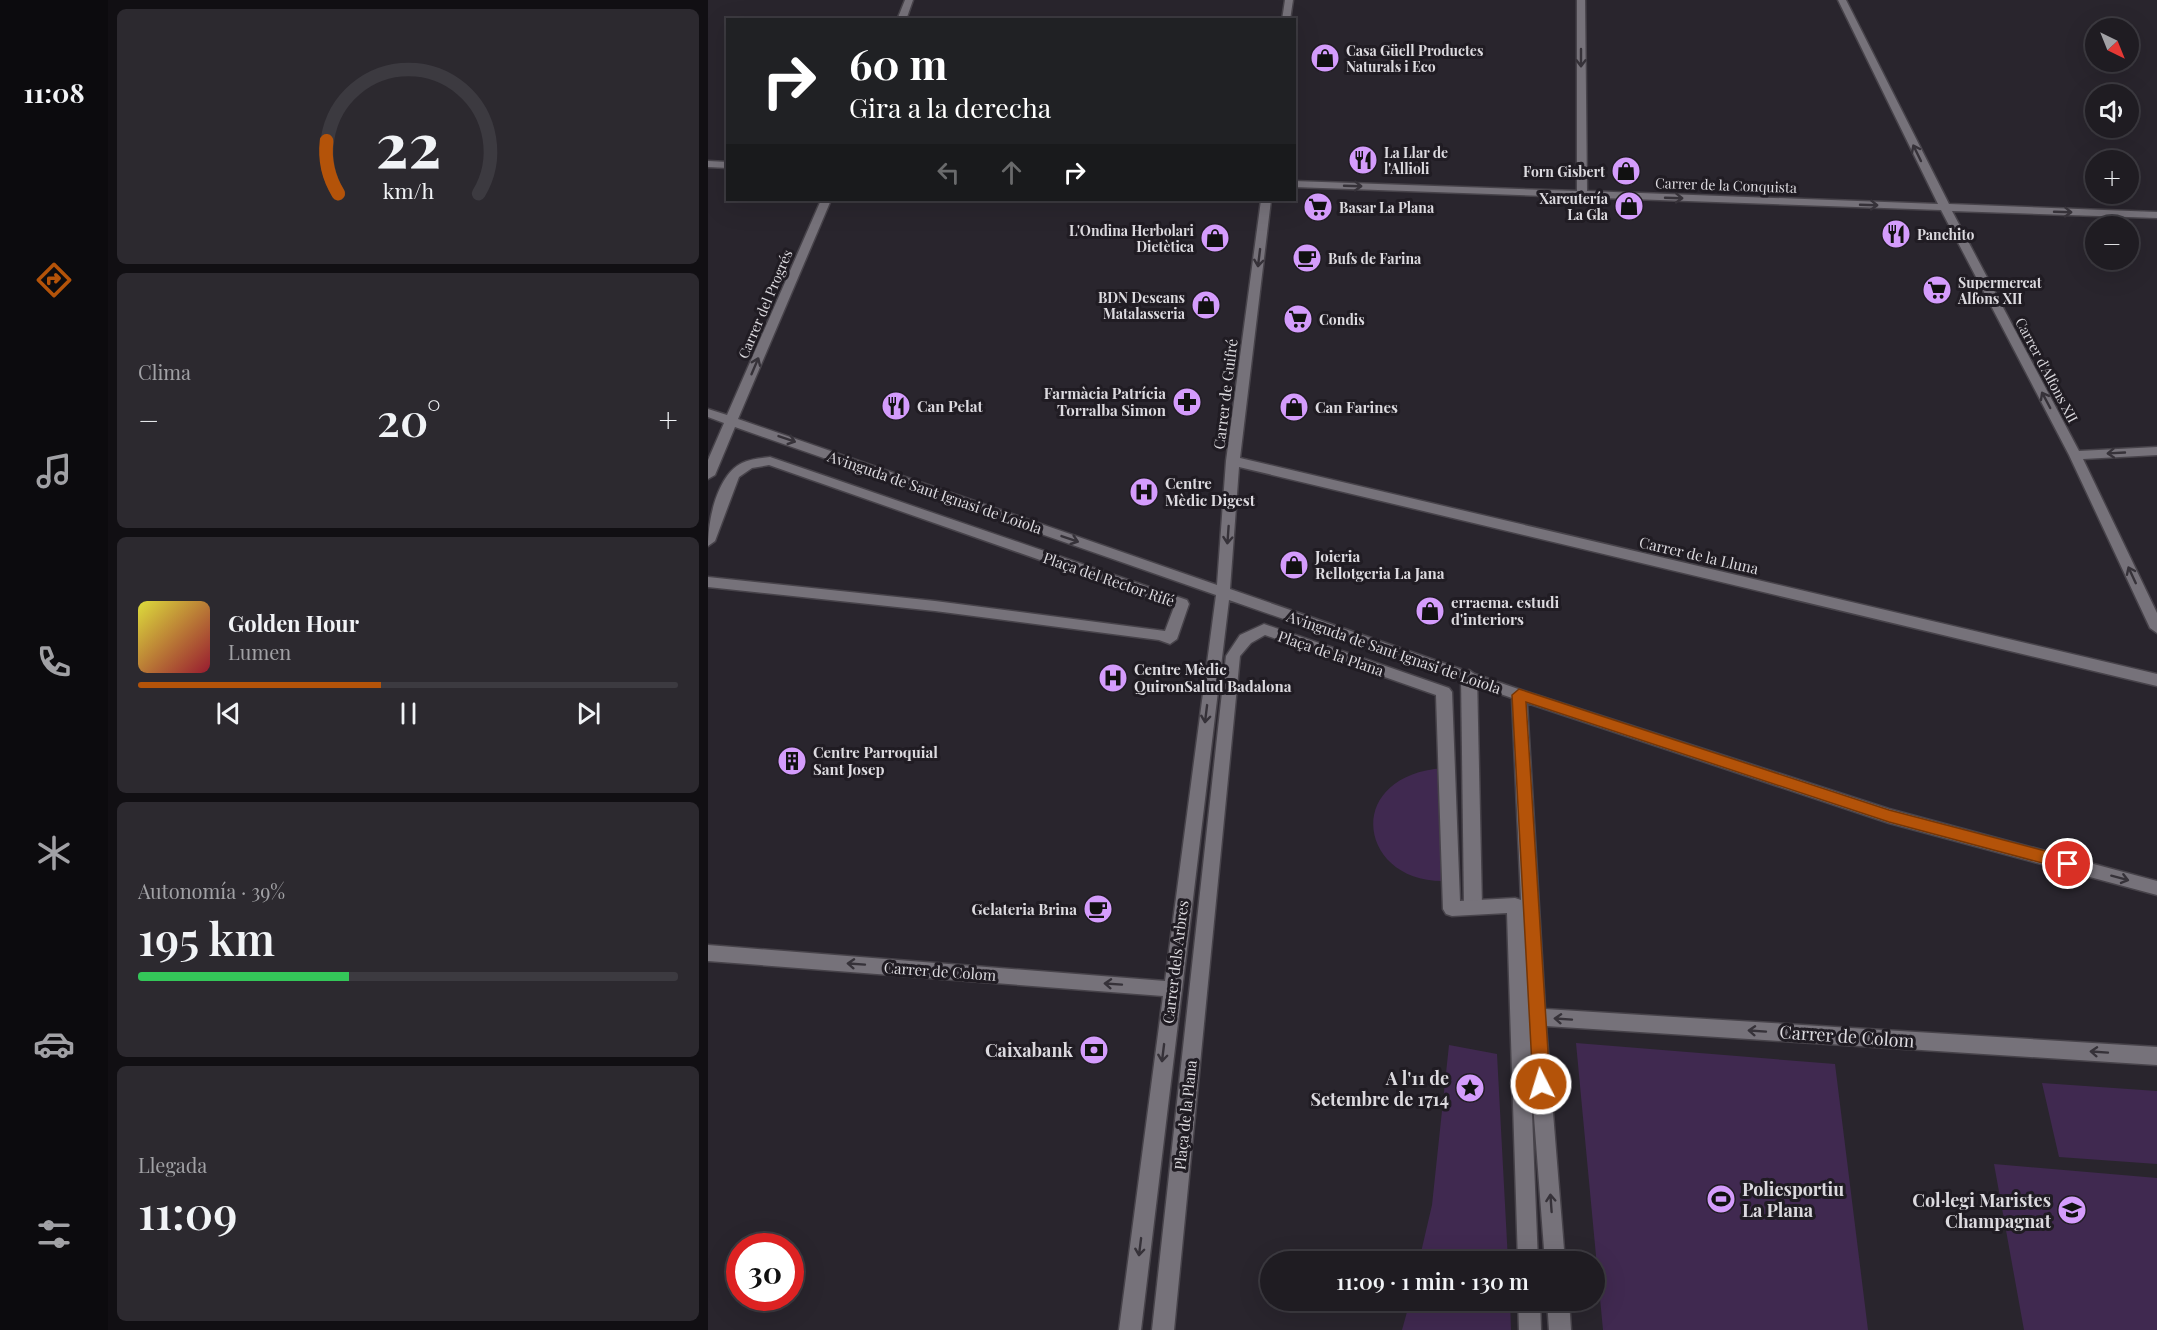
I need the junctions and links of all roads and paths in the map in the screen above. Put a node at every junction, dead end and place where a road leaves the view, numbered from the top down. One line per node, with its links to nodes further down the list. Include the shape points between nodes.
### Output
1 (909, 0): 5 (street)
2 (1289, 0): 6 (street)
3 (1581, 0): 10 (street, one-way to 10)
4 (1842, 0): 13 (street, Carrer d'Alfons XII, one-way to 4)
5 (902, 18)
6 (1287, 18)
7 (708, 164): 8 (street)
8 (726, 165)
9 (1296, 184): 10 (street, Carrer de la Conquista, one-way to 10)
10 (1582, 194): 13 (street, Carrer de la Conquista, one-way to 13)
11 (826, 201): 16 (street, Carrer del Progrés, one-way to 11)
12 (1266, 201): 19 (street, Carrer de Guifré, one-way to 19)
13 (1945, 208): 14 (street, Carrer de la Conquista, one-way to 14); 18 (street, Carrer d'Alfons XII, one-way to 13)
14 (2157, 215)
15 (708, 413): 16 (street, Avinguda de Sant Ignasi de Loiola)
16 (732, 420): 20 (street, Carrer del Progrés); 23 (street, Avinguda de Sant Ignasi de Loiola, one-way to 23)
17 (2157, 452): 18 (street, one-way to 18)
18 (2075, 455): 24 (street, Carrer d'Alfons XII, one-way to 18)
19 (1233, 461): 23 (street, Carrer de Guifré, one-way to 23); 26 (street, Carrer de la Lluna)
20 (708, 475)
21 (708, 541): 22 (street, Plaça del Rector Rifé, via 733,475 748,465 770,461 1182,604 1170,639 994,613)
22 (708, 582)
23 (1223, 594): 25 (street, Avinguda de Sant Ignasi de Loiola); 31 (street, Carrer dels Arbres, one-way to 31)
24 (2157, 628)
25 (1468, 676): 27 (street, Avinguda de Sant Ignasi de Loiola); 29 (street)
26 (2157, 680)
27 (1519, 695): 28 (street, Avinguda de Sant Ignasi de Loiola, one-way to 28, via 1889,816); 32 (street)
28 (2157, 888)
29 (1473, 907): 34 (street, Plaça de la Plana, via 1515,905); 39 (street, Plaça de la Plana, via 1452,909 1444,692 1264,629 1245,637 1233,656)
30 (708, 953): 31 (street, Carrer de Colom, one-way to 30)
31 (1171, 989): 38 (street, Carrer dels Arbres, one-way to 38)
32 (1536, 1017): 33 (street, Carrer de Colom, one-way to 32); 35 (street, one-way to 32)
33 (2157, 1056)
34 (1528, 1251)
35 (1554, 1251)
36 (1529, 1311): 40 (street)
37 (1559, 1311): 41 (street)
38 (1130, 1330)
39 (1162, 1330)
40 (1530, 1330)
41 (1560, 1330)

